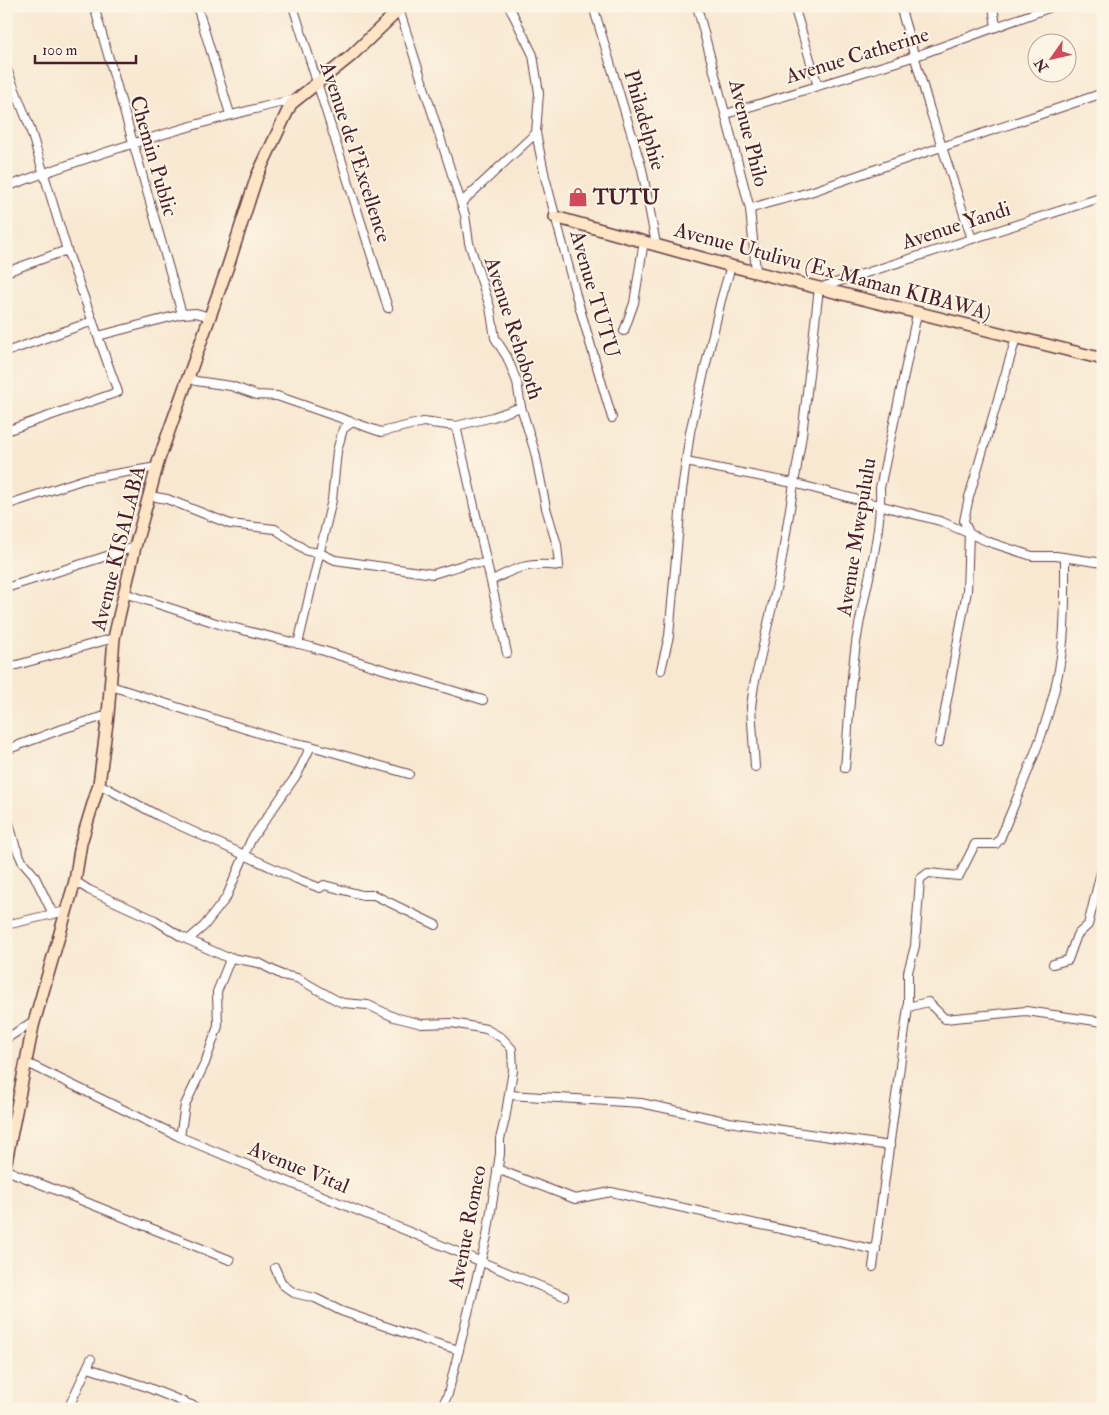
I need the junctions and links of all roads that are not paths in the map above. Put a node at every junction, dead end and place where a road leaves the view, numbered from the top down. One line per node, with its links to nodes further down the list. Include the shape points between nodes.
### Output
1 (94, 6): 23 (street, Chemin Public)
2 (197, 6): 20 (street)
3 (293, 6): 15 (street, Avenue de l'Excellence)
4 (509, 6): 22 (street, Avenue TUTU, via 533,55 539,93)
5 (593, 6): 33 (street, Philadelphie, via 642,169)
6 (697, 6): 21 (street, Avenue Philo)
7 (794, 6): 17 (street)
8 (900, 6): 13 (street)
9 (993, 6): 12 (street)
10 (1054, 6): 12 (street, Avenue Catherine)
11 (400, 7): 15 (street, Avenue KISALABA, via 351,56); 28 (street, Avenue Rehoboth)
12 (996, 27): 13 (street, Avenue Catherine)
13 (915, 56): 17 (street, Avenue Catherine); 24 (street)
14 (6, 67): 16 (street)
15 (316, 84): 19 (street, Avenue KISALABA); 39 (street, Avenue de l'Excellence)
16 (9, 85): 25 (street, via 29,125)
17 (818, 86): 21 (street, Avenue Catherine)
18 (1103, 93): 24 (street)
19 (298, 98): 20 (street); 42 (street, Avenue KISALABA, via 291,104 257,176)
20 (230, 114): 23 (street)
21 (726, 114): 29 (street, Avenue Philo)
22 (536, 133): 28 (street); 30 (street, Avenue TUTU)
23 (131, 143): 25 (street); 40 (street, Chemin Public)
24 (941, 145): 29 (street, via 817,190 768,201); 31 (street)
25 (43, 173): 26 (street); 34 (street)
26 (6, 187)
27 (1103, 197): 31 (street, Avenue Yandi)
28 (461, 203): 50 (street, Avenue Rehoboth, via 474,261 490,307 495,338 514,371)
29 (750, 209): 36 (street, Avenue Philo)
30 (555, 217): 32 (street, Avenue Utulivu (Ex Maman KIBAWA)); 51 (street, Avenue TUTU)
31 (972, 239): 38 (street, Avenue Yandi)
32 (644, 241): 33 (street, Avenue Utulivu (Ex Maman KIBAWA)); 44 (street, via 634,303)
33 (656, 244): 35 (street, Avenue Utulivu (Ex Maman KIBAWA))
34 (67, 250): 37 (street); 43 (street)
35 (731, 266): 36 (street, Avenue Utulivu (Ex Maman KIBAWA)); 55 (street, via 720,300)
36 (756, 271): 38 (street, Avenue Utulivu (Ex Maman KIBAWA))
37 (6, 272)
38 (819, 288): 41 (street, Avenue Utulivu (Ex Maman KIBAWA)); 57 (street, via 802,435)
39 (388, 308)
40 (182, 314): 42 (street); 45 (street)
41 (917, 314): 46 (street, Avenue Utulivu (Ex Maman KIBAWA)); 60 (street, Avenue Mwepululu, via 880,488)
42 (210, 317): 49 (street, Avenue KISALABA)
43 (93, 321): 45 (street); 47 (street)
44 (624, 331)
45 (98, 336): 54 (street, via 118,392)
46 (1016, 338): 48 (street, Avenue Utulivu (Ex Maman KIBAWA)); 61 (street, via 968,498 964,521)
47 (6, 352)
48 (1103, 359)
49 (189, 378): 52 (street, via 257,395 277,396); 56 (street, Avenue KISALABA)
50 (521, 407): 53 (street); 67 (street, Avenue Rehoboth, via 535,452 559,566 539,563 514,569)
51 (612, 418)
52 (351, 423): 53 (street, via 381,432 423,422); 63 (street, via 343,429 337,452 332,500)
53 (456, 426): 66 (street)
54 (6, 431)
55 (686, 462): 57 (street); 74 (street, via 670,636)
56 (157, 467): 58 (street, Avenue KISALABA); 59 (street, via 85,479)
57 (793, 483): 60 (street); 81 (street, via 779,576 751,707)
58 (150, 496): 62 (street, Avenue KISALABA); 63 (street, via 168,499 230,524 275,529 306,551)
59 (6, 505)
60 (881, 506): 61 (street, via 940,520); 82 (street, Avenue Mwepululu, via 858,633)
61 (969, 533): 64 (street, via 1032,556); 78 (street, via 967,591)
62 (135, 547): 68 (street); 69 (street, Avenue KISALABA)
63 (320, 553): 66 (street, via 335,560 433,574 469,563); 71 (street)
64 (1065, 558): 65 (street); 97 (street, via 1062,651 1040,739 996,844 976,844 959,876 928,873 920,879 915,946 908,972)
65 (1103, 563)
66 (487, 564): 67 (street)
67 (491, 582): 72 (street)
68 (6, 588)
69 (124, 593): 70 (street, Avenue KISALABA); 71 (street, via 219,624)
70 (114, 638): 73 (street); 75 (street, Avenue KISALABA)
71 (298, 644): 76 (street)
72 (507, 653)
73 (6, 668)
74 (661, 670)
75 (111, 686): 77 (street, Avenue KISALABA); 79 (street, via 280,740)
76 (483, 700)
77 (108, 715): 80 (street); 84 (street, Avenue KISALABA)
78 (939, 743)
79 (311, 746): 83 (street); 87 (street, via 298,773 257,831)
80 (6, 750)
81 (755, 767)
82 (845, 768)
83 (409, 774)
84 (99, 784): 87 (street); 89 (street, Avenue KISALABA, via 81,843)
85 (6, 812): 86 (street)
86 (9, 831): 91 (street, via 22,861 34,875)
87 (245, 856): 92 (street, via 320,888 324,885 374,896); 94 (street, via 226,898)
88 (1103, 864): 96 (street, via 1088,925 1077,935 1068,960)
89 (75, 881): 90 (street, Avenue KISALABA); 94 (street)
90 (66, 911): 91 (street); 98 (street, Avenue KISALABA)
91 (53, 914): 93 (street)
92 (436, 924)
93 (6, 925)
94 (188, 940): 95 (street)
95 (231, 957): 102 (street, Avenue Romeo, via 259,963 282,975 297,978 343,1003 368,1005 394,1017 422,1024 452,1023 486,1029 502,1038 512,1049); 103 (street, via 217,992 218,1026 185,1105)
96 (1053, 964)
97 (908, 1006): 99 (street, via 928,1002 945,1019 1026,1011); 104 (street)
98 (35, 1020): 100 (street); 101 (street, Avenue KISALABA)
99 (1103, 1022)
100 (6, 1039)
101 (25, 1062): 103 (street, Avenue Vital); 105 (street, Avenue KISALABA)
102 (509, 1095): 104 (street, via 641,1103 729,1122); 106 (street, Avenue Romeo)
103 (180, 1137): 110 (street, Avenue Vital)
104 (890, 1146): 108 (street)
105 (6, 1162)
106 (497, 1169): 108 (street, via 575,1199 611,1192); 110 (street, Avenue Romeo)
107 (6, 1170): 109 (street)
108 (876, 1250): 111 (street)
109 (230, 1260)
110 (480, 1260): 113 (street, Avenue Vital); 114 (street, Avenue Romeo)
111 (873, 1267)
112 (275, 1268): 114 (street, via 282,1284 294,1293)
113 (564, 1296)
114 (459, 1350): 119 (street, Avenue Romeo)
115 (91, 1360): 116 (street)
116 (88, 1368): 117 (street); 118 (street)
117 (68, 1409)
118 (201, 1409)
119 (441, 1409)

